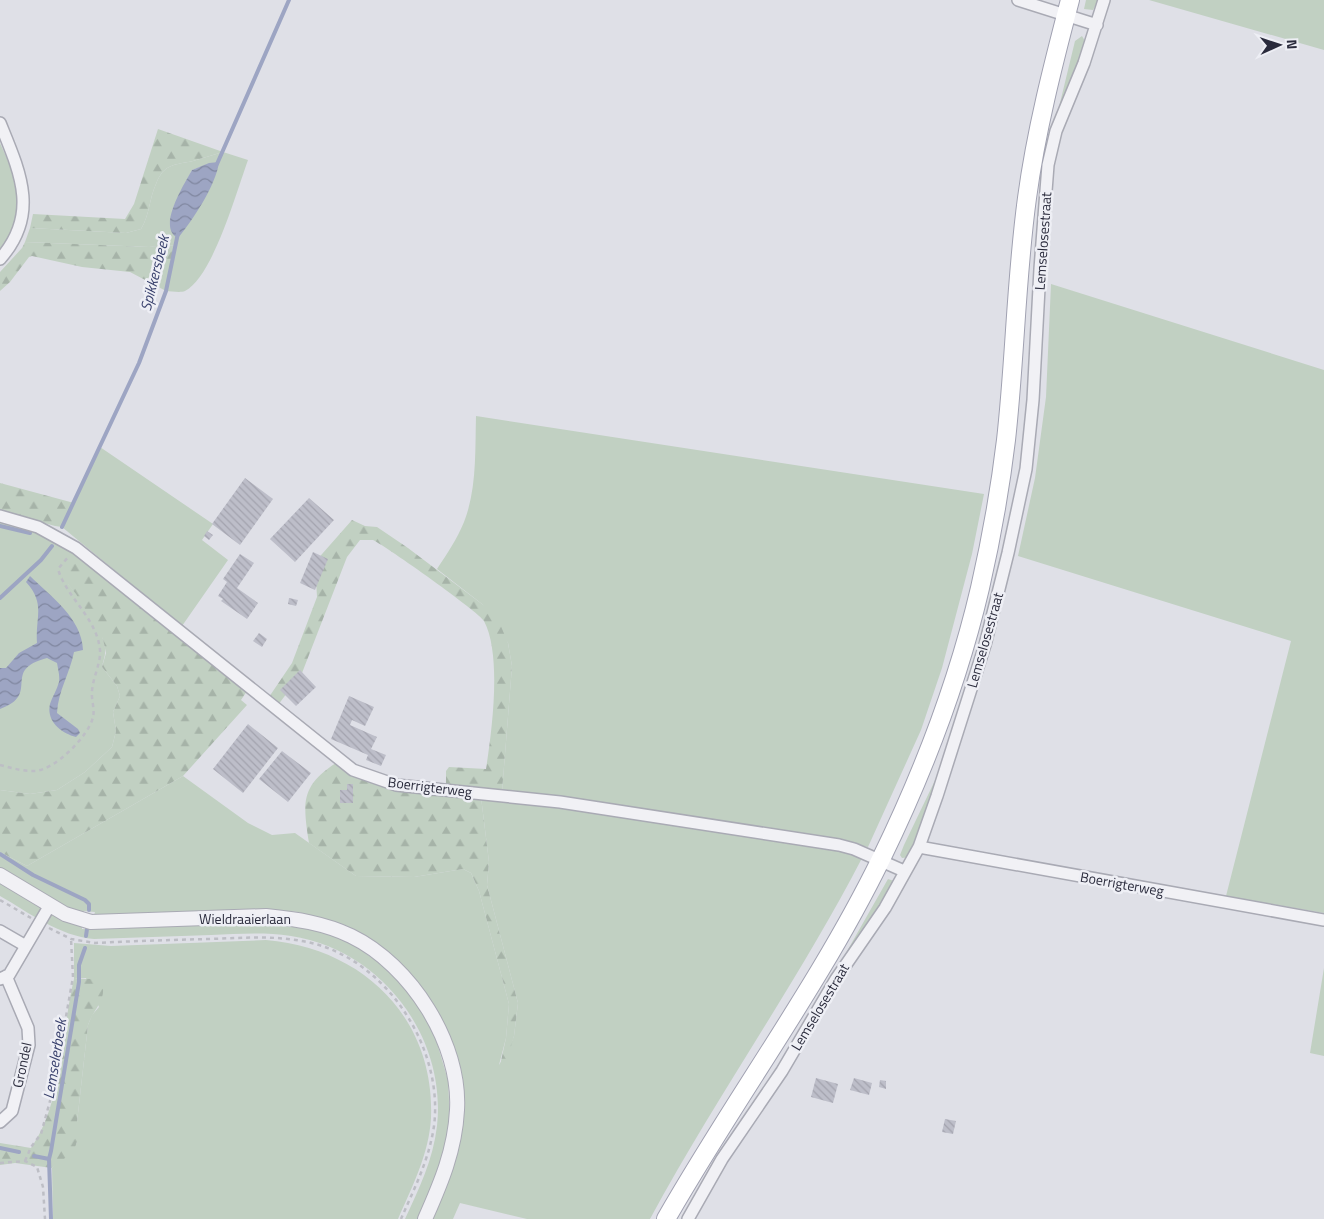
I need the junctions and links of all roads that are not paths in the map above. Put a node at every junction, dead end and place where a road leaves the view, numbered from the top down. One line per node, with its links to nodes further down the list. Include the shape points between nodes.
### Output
1 (1018, 0): 3 (street)
2 (1104, 0): 4 (street, Lemselosestraat)
3 (1068, 8): 4 (street); 9 (main road, via 1047,91 1026,200 1006,438 979,589 936,731)
4 (1097, 25): 8 (street, Lemselosestraat, via 1056,132 1048,165 1026,469 1008,553 985,645)
5 (0, 123): 6 (street, via 18,165 24,211 11,247)
6 (0, 259)
7 (0, 516): 9 (street, Boerrigterweg, via 38,527 76,548 312,739 353,770 374,779 396,785 560,802 839,845)
8 (919, 847): 10 (street, Lemselosestraat); 13 (street, Boerrigterweg)
9 (880, 860): 10 (street, Boerrigterweg); 19 (main road, via 838,937)
10 (904, 871): 20 (street, Lemselosestraat, via 885,908 836,979 782,1071 722,1159)
11 (0, 876): 12 (street, Wieldraaierlaan)
12 (50, 905): 15 (street); 18 (street, Wieldraaierlaan, via 65,914 91,922 266,916 295,919 337,930 374,951 410,984 429,1009 454,1075 457,1108 450,1159)
13 (1324, 920)
14 (0, 931): 15 (street)
15 (26, 946): 16 (street, via 10,975)
16 (3, 977): 17 (street, Grondel, via 28,1028 29,1045 12,1111)
17 (0, 1122)
18 (426, 1219)
19 (666, 1219)
20 (688, 1219)

